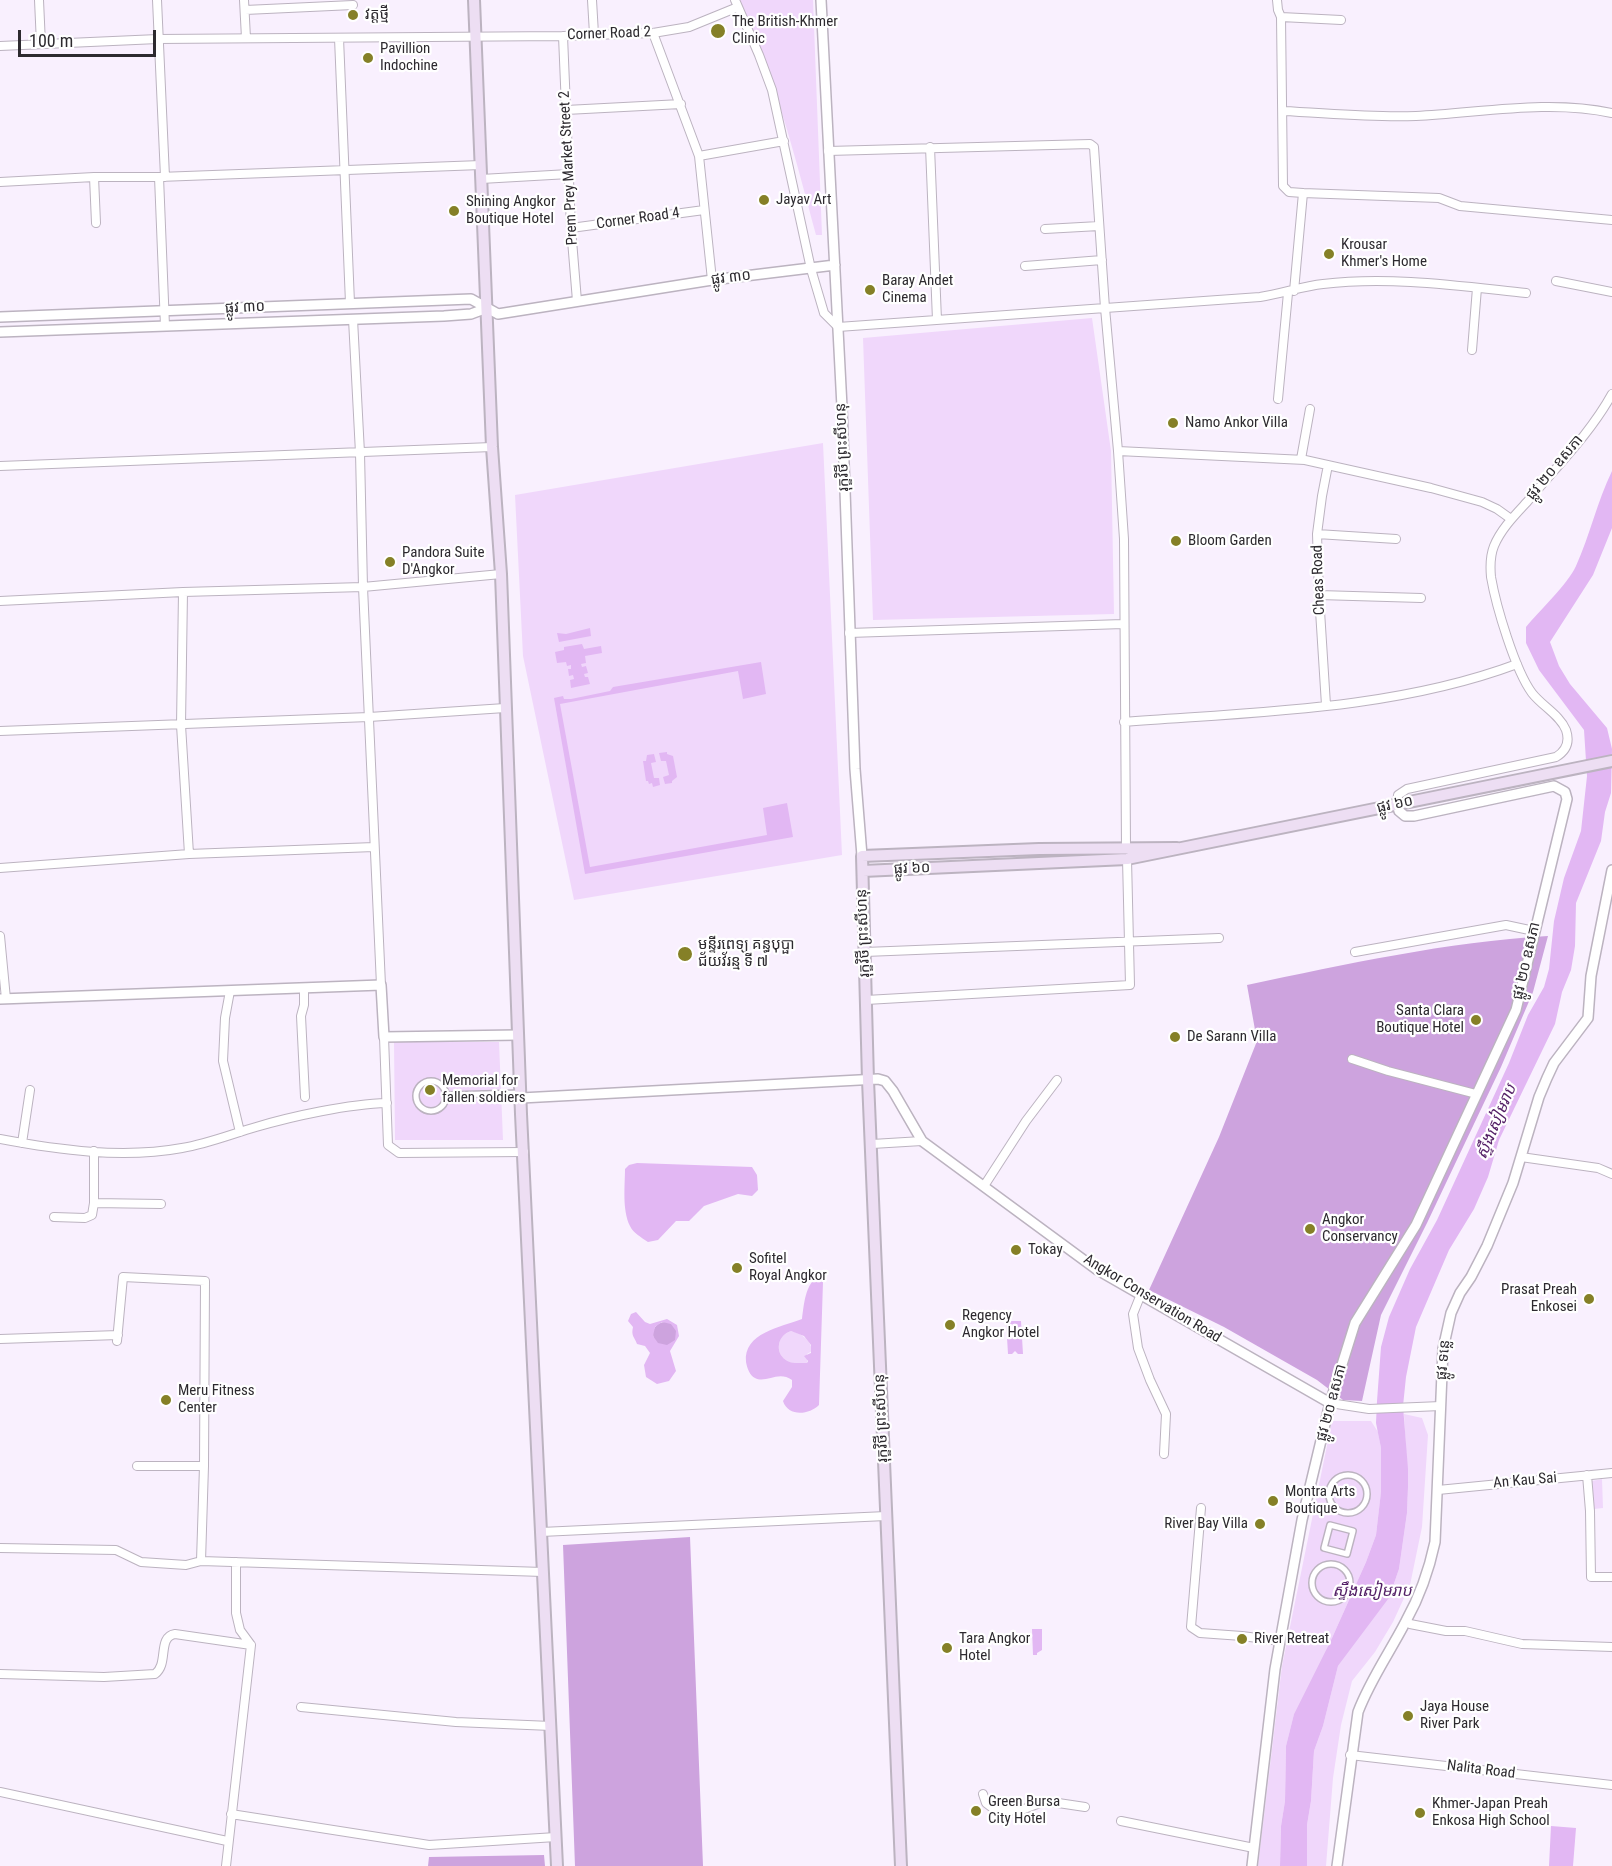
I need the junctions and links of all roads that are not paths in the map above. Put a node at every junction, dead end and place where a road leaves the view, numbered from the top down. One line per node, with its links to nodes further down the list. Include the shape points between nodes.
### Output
1 (39, 0): 20 (street)
2 (157, 0): 19 (street)
3 (244, 0): 10 (street)
4 (474, 0): 15 (main road)
5 (592, 0): 14 (street)
6 (821, 0): 28 (street, រុក្ខវិថី ព្រះសីហនុ)
7 (1277, 0): 11 (street)
8 (736, 3): 13 (street, Corner Road 2, via 689,27); 26 (street, via 772,90)
9 (353, 5): 10 (street)
10 (245, 10): 17 (street)
11 (1281, 17): 12 (street); 24 (street)
12 (1341, 20)
13 (654, 33): 14 (street, Corner Road 2); 22 (street)
14 (594, 34): 16 (street, Corner Road 2)
15 (476, 36): 16 (street, Corner Road 2); 18 (street, Corner Road 2); 30 (main road)
16 (562, 36): 23 (street, Prem Prey Market Street 2)
17 (246, 38): 18 (street, Corner Road 2); 19 (street, Corner Road 2)
18 (339, 38): 31 (street)
19 (158, 39): 20 (street, Corner Road 2); 34 (street)
20 (41, 44): 21 (street, Corner Road 2)
21 (0, 46)
22 (681, 104): 23 (street); 29 (street)
23 (566, 110): 32 (street, Prem Prey Market Street 2)
24 (1283, 111): 25 (street, via 1416,116 1579,108); 37 (street, via 1284,189)
25 (1612, 113)
26 (784, 141): 29 (street); 47 (street)
27 (930, 147): 28 (street); 41 (street, via 1092,144); 61 (street)
28 (828, 151): 45 (street, រុក្ខវិថី ព្រះសីហនុ)
29 (699, 156): 38 (street)
30 (481, 165): 31 (street); 35 (main road)
31 (344, 171): 34 (street); 55 (street)
32 (569, 174): 35 (street); 42 (street, Prem Prey Market Street 2)
33 (94, 177): 34 (street); 36 (street); 40 (street)
34 (162, 177): 58 (street)
35 (481, 179): 56 (main road)
36 (0, 182)
37 (1303, 193): 39 (street, via 1439,198 1460,206); 51 (street)
38 (704, 210): 42 (street, Corner Road 4); 48 (street)
39 (1612, 220)
40 (96, 223)
41 (1099, 226): 43 (street); 44 (street)
42 (572, 228): 54 (street, Prem Prey Market Street 2)
43 (1045, 229)
44 (1102, 260): 46 (street); 57 (street)
45 (834, 265): 47 (street, ផ្លូវ ៣០); 63 (street, រុក្ខវិថី ព្រះសីហនុ)
46 (1025, 266)
47 (811, 269): 48 (street, ផ្លូវ ៣០); 63 (street, via 824,313)
48 (712, 280): 54 (street, ផ្លូវ ៣០)
49 (1556, 281): 52 (street)
50 (1477, 288): 51 (street, via 1430,283 1339,283); 53 (street); 65 (street)
51 (1291, 292): 57 (street); 67 (street)
52 (1612, 292)
53 (1526, 293)
54 (577, 301): 56 (street, ផ្លូវ ៣០, via 498,314)
55 (350, 303): 56 (street, ផ្លូវ ៣០, via 471,299); 58 (street, ផ្លូវ ៣០)
56 (488, 308): 60 (street, ផ្លូវ ៣០, via 471,314); 69 (main road)
57 (1104, 308): 61 (street); 70 (street)
58 (164, 311): 59 (street, ផ្លូវ ៣០); 62 (street)
59 (0, 317)
60 (353, 319): 62 (street, ផ្លូវ ៣០); 71 (street)
61 (937, 320): 63 (street)
62 (165, 326): 64 (street, ផ្លូវ ៣០)
63 (838, 327): 85 (street, រុក្ខវិថី ព្រះសីហនុ)
64 (0, 332)
65 (1472, 350)
66 (1612, 394): 75 (street, ផ្លូវ ២០ ឧសភា, via 1591,426)
67 (1278, 399)
68 (1310, 409): 72 (street)
69 (492, 447): 71 (street); 78 (main road)
70 (1118, 451): 72 (street); 84 (street, via 1124,538)
71 (360, 453): 74 (street); 79 (street)
72 (1301, 459): 73 (street)
73 (1328, 465): 75 (street, via 1482,502); 76 (street)
74 (0, 466)
75 (1511, 519): 86 (street, ផ្លូវ ២០ ឧសភា, via 1495,543 1490,569)
76 (1317, 534): 77 (street, Cheas Road); 81 (street, Cheas Road)
77 (1396, 539)
78 (501, 574): 79 (street); 88 (main road)
79 (363, 587): 80 (street); 89 (street)
80 (183, 592): 83 (street); 91 (street)
81 (1318, 595): 82 (street); 87 (street, Cheas Road)
82 (1421, 597)
83 (0, 601)
84 (1123, 624): 85 (street); 90 (street)
85 (849, 633): 98 (street, រុក្ខវិថី ព្រះសីហនុ)
86 (1517, 664): 87 (street, via 1426,691); 94 (street, ផ្លូវ ២០ ឧសភា, via 1533,694 1566,730 1567,746 1563,753 1407,789 1398,795)
87 (1326, 705): 90 (street)
88 (505, 708): 89 (street); 113 (main road)
89 (369, 717): 91 (street); 95 (street)
90 (1124, 722): 97 (street)
91 (181, 725): 92 (street); 96 (street)
92 (0, 731)
93 (1612, 761): 94 (main road, ផ្លូវ ៦០)
94 (1397, 804): 97 (main road, ផ្លូវ ៦០, via 1177,848); 102 (street, ផ្លូវ ២០ ឧសភា, via 1404,816 1414,816 1554,786 1565,792 1567,806)
95 (374, 846): 96 (street); 108 (street)
96 (189, 854): 99 (street)
97 (1127, 854): 98 (main road, ផ្លូវ ៦០); 101 (main road, ផ្លូវ ៦០); 105 (street)
98 (862, 856): 101 (main road, រុក្ខវិថី ព្រះសីហនុ)
99 (0, 868)
100 (1612, 870): 131 (street, ផ្លូវ ទន្លេ, via 1591,976 1588,1018 1546,1077)
101 (863, 871): 106 (main road, រុក្ខវិថី ព្រះសីហនុ)
102 (1534, 931): 107 (street, via 1506,925); 119 (street, ផ្លូវ ២០ ឧសភា, via 1516,1010)
103 (0, 936): 111 (street)
104 (1219, 939): 105 (street)
105 (1128, 942): 106 (street); 112 (street, via 1130,985)
106 (865, 952): 112 (main road, រុក្ខវិថី ព្រះសីហនុ)
107 (1355, 952)
108 (381, 985): 109 (street); 114 (street)
109 (304, 989): 110 (street); 122 (street, via 301,1016)
110 (230, 991): 111 (street); 124 (street, via 223,1061)
111 (3, 999)
112 (866, 1000): 116 (main road, រុក្ខវិថី ព្រះសីហនុ)
113 (518, 1035): 114 (street); 121 (main road)
114 (384, 1036): 123 (street)
115 (1353, 1059): 119 (street)
116 (868, 1080): 121 (street); 126 (street, via 885,1081); 128 (main road, រុក្ខវិថី ព្រះសីហនុ)
117 (1057, 1080): 133 (street)
118 (30, 1090): 127 (street)
119 (1476, 1094): 139 (street, ផ្លូវ ២០ ឧសភា, via 1416,1225 1355,1323)
120 (447, 1095): 120 (street, via 440,1083 428,1081 416,1091 421,1108 431,1111 445,1104); 121 (street)
121 (521, 1095): 130 (main road)
122 (305, 1097)
123 (387, 1103): 124 (street, via 319,1112); 130 (street, via 388,1145 399,1153)
124 (240, 1132): 129 (street, via 183,1148)
125 (0, 1139): 127 (street)
126 (922, 1141): 128 (street); 133 (street, Angkor Conservation Road)
127 (22, 1143): 129 (street)
128 (872, 1144): 149 (main road, រុក្ខវិថី ព្រះសីហនុ)
129 (94, 1151): 134 (street)
130 (524, 1152): 150 (main road)
131 (1521, 1157): 132 (street, via 1598,1168); 140 (street, ផ្លូវ ទន្លេ, via 1486,1246 1451,1312 1443,1349)
132 (1612, 1174)
133 (984, 1186): 137 (street, Angkor Conservation Road, via 1096,1269)
134 (94, 1203): 135 (street); 136 (street, via 89,1218)
135 (161, 1204)
136 (54, 1217)
137 (1141, 1294): 139 (street, Angkor Conservation Road); 141 (street, via 1133,1314 1138,1348 1166,1414)
138 (0, 1339): 143 (street, via 118,1338 123,1277 205,1281)
139 (1330, 1403): 140 (street, via 1369,1409); 159 (street, ផ្លូវ ២០ ឧសភា, via 1302,1520)
140 (1441, 1406): 146 (street, ផ្លូវ ទន្លេ)
141 (1164, 1454)
142 (137, 1466): 143 (street)
143 (204, 1466): 153 (street)
144 (1612, 1473): 145 (street, An Kau Sai)
145 (1587, 1475): 146 (street, An Kau Sai); 156 (street, via 1592,1577)
146 (1438, 1490): 158 (street, ផ្លូវ ទន្លេ, via 1429,1571)
147 (1366, 1499): 147 (street, via 1365,1484 1353,1475 1339,1477 1329,1488 1331,1503 1342,1512 1357,1510)
148 (1201, 1508): 159 (street, via 1191,1627 1200,1633)
149 (886, 1516): 150 (street); 177 (main road, រុក្ខវិថី ព្រះសីហនុ)
150 (541, 1532): 155 (main road)
151 (0, 1548): 153 (street, via 116,1550 141,1562 186,1565)
152 (1324, 1548): 152 (street, via 1347,1554 1353,1531 1330,1525)
153 (201, 1561): 154 (street)
154 (236, 1562): 155 (street); 160 (street, via 236,1613 240,1630)
155 (543, 1572): 164 (main road)
156 (1612, 1577)
157 (1350, 1588): 157 (street, via 1348,1573 1337,1564 1322,1566 1313,1577 1315,1592 1326,1601 1341,1599)
158 (1407, 1621): 161 (street, via 1522,1644); 165 (street, ផ្លូវ ទន្លេ, via 1365,1692)
159 (1280, 1641): 174 (street, ផ្លូវ ២០ ឧសភា)
160 (251, 1645): 162 (street, via 175,1634 166,1639 162,1665 155,1674); 170 (street)
161 (1612, 1647)
162 (0, 1674)
163 (301, 1707): 164 (street, via 456,1722)
164 (551, 1726): 172 (main road)
165 (1350, 1755): 166 (street, Nalita Road); 179 (street, ផ្លូវ ទន្លេ)
166 (1612, 1785)
167 (0, 1792): 173 (street)
168 (983, 1794): 169 (street, via 994,1809 1019,1811 1045,1802)
169 (1086, 1807)
170 (231, 1814): 172 (street, via 429,1845); 173 (street)
171 (1121, 1821): 174 (street)
172 (556, 1837): 176 (main road)
173 (227, 1841): 175 (street)
174 (1254, 1848): 178 (street, ផ្លូវ ២០ ឧសភា)
175 (226, 1866)
176 (557, 1866)
177 (901, 1866)
178 (1252, 1866)
179 (1337, 1866)

